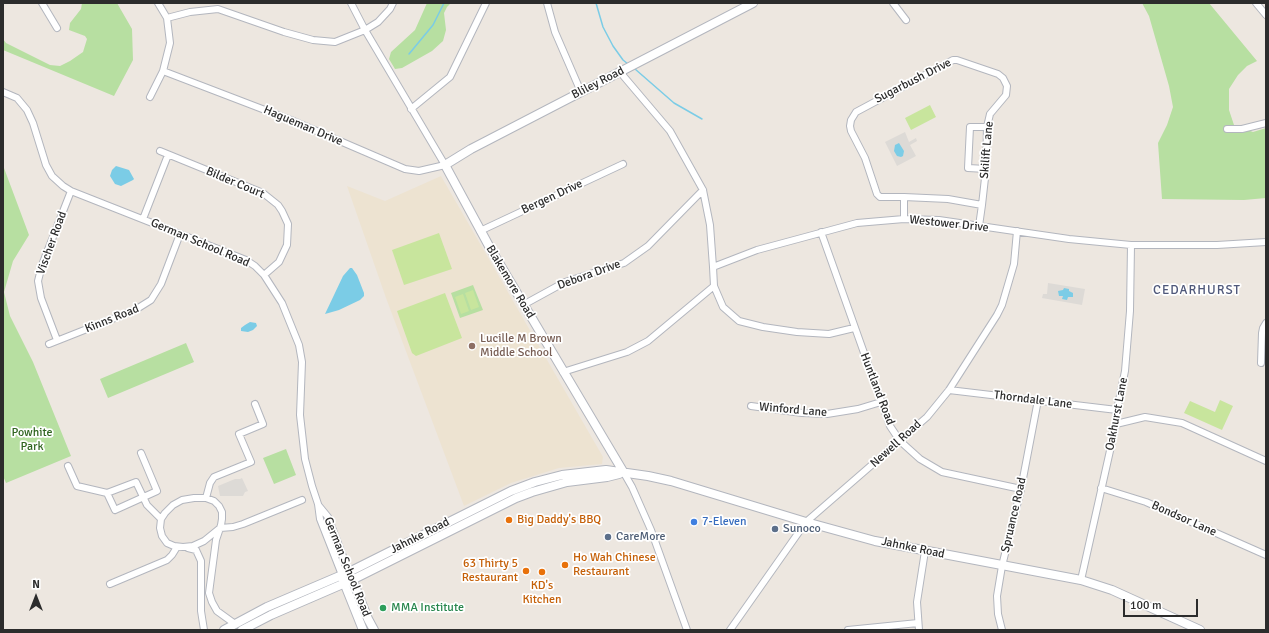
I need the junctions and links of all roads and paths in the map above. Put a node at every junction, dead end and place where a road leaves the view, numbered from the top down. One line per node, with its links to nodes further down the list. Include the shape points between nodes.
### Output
1 (42, 3): 15 (street)
2 (158, 3): 13 (street)
3 (351, 3): 16 (street, Blakemore Road)
4 (394, 3): 16 (street, via 378,22)
5 (486, 3): 23 (street, via 450,77)
6 (547, 3): 21 (street, via 555,32)
7 (753, 3): 10 (main road, Bliley Road)
8 (893, 3): 14 (street)
9 (1256, 3): 12 (street)
10 (743, 5): 18 (main road, Bliley Road)
11 (218, 6): 13 (street); 16 (street, via 284,32 313,40 335,42)
12 (1266, 15)
13 (168, 18): 17 (street, via 170,43)
14 (906, 20)
15 (57, 28)
16 (365, 30): 23 (street, Blakemore Road)
17 (163, 71): 22 (street); 30 (street, Hagueman Drive, via 290,120 405,169 419,171)
18 (620, 72): 21 (main road, Bliley Road); 32 (street, via 670,130)
19 (1003, 78): 25 (street, Skilift Lane, via 1007,86 1006,95 990,114); 34 (street, Sugarbush Drive, via 998,74 953,60 856,112 851,120 851,131 865,158 877,194 880,197)
20 (3, 92): 33 (street, German School Road, via 17,98 27,110 32,118 48,170 57,181)
21 (581, 92): 30 (main road, Bliley Road)
22 (150, 97)
23 (411, 109): 30 (street, Blakemore Road)
24 (1266, 123): 26 (street, via 1242,129)
25 (987, 127): 31 (street, Skilift Lane); 31 (street, via 970,127 968,168)
26 (1227, 129)
27 (160, 151): 28 (street, Bilder Court)
28 (168, 155): 36 (street); 46 (street, Bilder Court, via 263,193 278,205 288,224 287,245 279,262)
29 (623, 164): 39 (street, Bergen Drive)
30 (444, 165): 39 (main road, Blakemore Road)
31 (986, 168): 35 (street, Skilift Lane)
32 (703, 190): 45 (street, via 710,225); 48 (street, Debora Drive, via 648,246 624,263 565,282)
33 (71, 191): 36 (street, German School Road); 51 (street, Vischer Road, via 38,281 41,298)
34 (904, 197): 35 (street, via 948,199); 37 (street)
35 (982, 205): 38 (street, Skilift Lane)
36 (143, 219): 42 (street, German School Road)
37 (904, 219): 38 (street, Westower Drive, via 939,220); 41 (street, Westower Drive, via 857,223)
38 (979, 226): 40 (street, Westower Drive)
39 (480, 231): 48 (main road, Blakemore Road)
40 (1017, 231): 44 (street, Westower Drive); 55 (street, Newell Road, via 1014,264 1002,305)
41 (821, 232): 45 (street, Westower Drive, via 756,250); 50 (street, Huntland Road)
42 (180, 234): 46 (street, German School Road, via 246,260); 51 (street, Kinns Road, via 161,284 151,300 135,310)
43 (1266, 242): 44 (street, Westower Drive)
44 (1131, 245): 60 (street, Oakhurst Lane, via 1127,358)
45 (713, 268): 47 (street)
46 (264, 275): 81 (street, German School Road, via 282,303 297,338 302,368 302,444 308,473 320,519)
47 (714, 286): 50 (street, via 723,307 739,321 797,332 829,334); 54 (street, via 642,344 627,352)
48 (524, 305): 54 (main road, Blakemore Road)
49 (1266, 323): 53 (street, via 1262,333)
50 (854, 328): 57 (street, Huntland Road)
51 (57, 340): 52 (street, Kinns Road)
52 (48, 344)
53 (1261, 364)
54 (563, 372): 66 (main road, Blakemore Road)
55 (949, 390): 56 (street, Thorndale Lane); 62 (street, Newell Road, via 927,417)
56 (1038, 400): 60 (street, Thorndale Lane); 67 (street, Spruance Road)
57 (881, 402): 59 (street, Winford Lane, via 842,413 821,414); 62 (street, Huntland Road, via 890,426)
58 (255, 404): 71 (street, via 263,424 239,434 251,462 212,479)
59 (751, 406)
60 (1117, 410): 61 (street, Oakhurst Lane)
61 (1116, 424): 64 (street, via 1145,417 1182,423); 68 (street, Oakhurst Lane)
62 (900, 441): 67 (street, Huntland Road, via 920,459 942,472); 74 (street, Newell Road)
63 (141, 453): 70 (street, via 157,491)
64 (1266, 461)
65 (68, 466): 69 (street, via 77,486)
66 (624, 473): 74 (main road, Jahnke Road, via 671,481); 81 (main road, Jahnke Road, via 606,470 579,472 532,483 494,499); 82 (main road, Jahnke Road, via 567,482 520,497); 95 (street, Blakemore Road, via 651,530)
67 (1021, 488): 80 (street, Spruance Road)
68 (1101, 488): 79 (street, Bondsor Lane, via 1146,502); 83 (street, Oakhurst Lane)
69 (107, 493): 70 (street, via 136,482); 70 (street, via 115,510)
70 (143, 498): 73 (street)
71 (206, 498): 73 (street, via 179,502 167,510); 75 (street, via 214,501 220,509)
72 (302, 500): 75 (street, via 243,524)
73 (161, 519): 76 (street, via 162,536 170,545)
74 (806, 522): 78 (main road, Jahnke Road); 96 (street, Newell Road)
75 (220, 528): 77 (street, via 204,541); 86 (street)
76 (177, 547): 77 (street); 84 (street, via 167,560)
77 (186, 547): 87 (street, via 196,550 200,557)
78 (925, 551): 80 (main road, Jahnke Road); 88 (street, via 917,602)
79 (1266, 555)
80 (1002, 566): 83 (main road, Jahnke Road); 99 (street, Spruance Road, via 997,596)
81 (346, 574): 82 (main road, German School Road); 85 (main road, German School Road); 89 (main road, Jahnke Road, via 267,607)
82 (352, 580): 85 (main road, Jahnke Road); 94 (main road, German School Road)
83 (1080, 580): 100 (main road, Jahnke Road, via 1112,590)
84 (110, 584)
85 (344, 584): 92 (main road, Jahnke Road); 93 (main road, German School Road)
86 (209, 586): 87 (street); 89 (street, via 210,599 215,608)
87 (201, 604): 90 (street)
88 (918, 623): 97 (street); 98 (street)
89 (235, 624): 91 (main road, Jahnke Road)
90 (204, 630)
91 (224, 630)
92 (242, 630)
93 (363, 630)
94 (374, 630)
95 (687, 630)
96 (730, 630)
97 (848, 630)
98 (919, 630)
99 (1002, 630)
100 (1200, 630)

